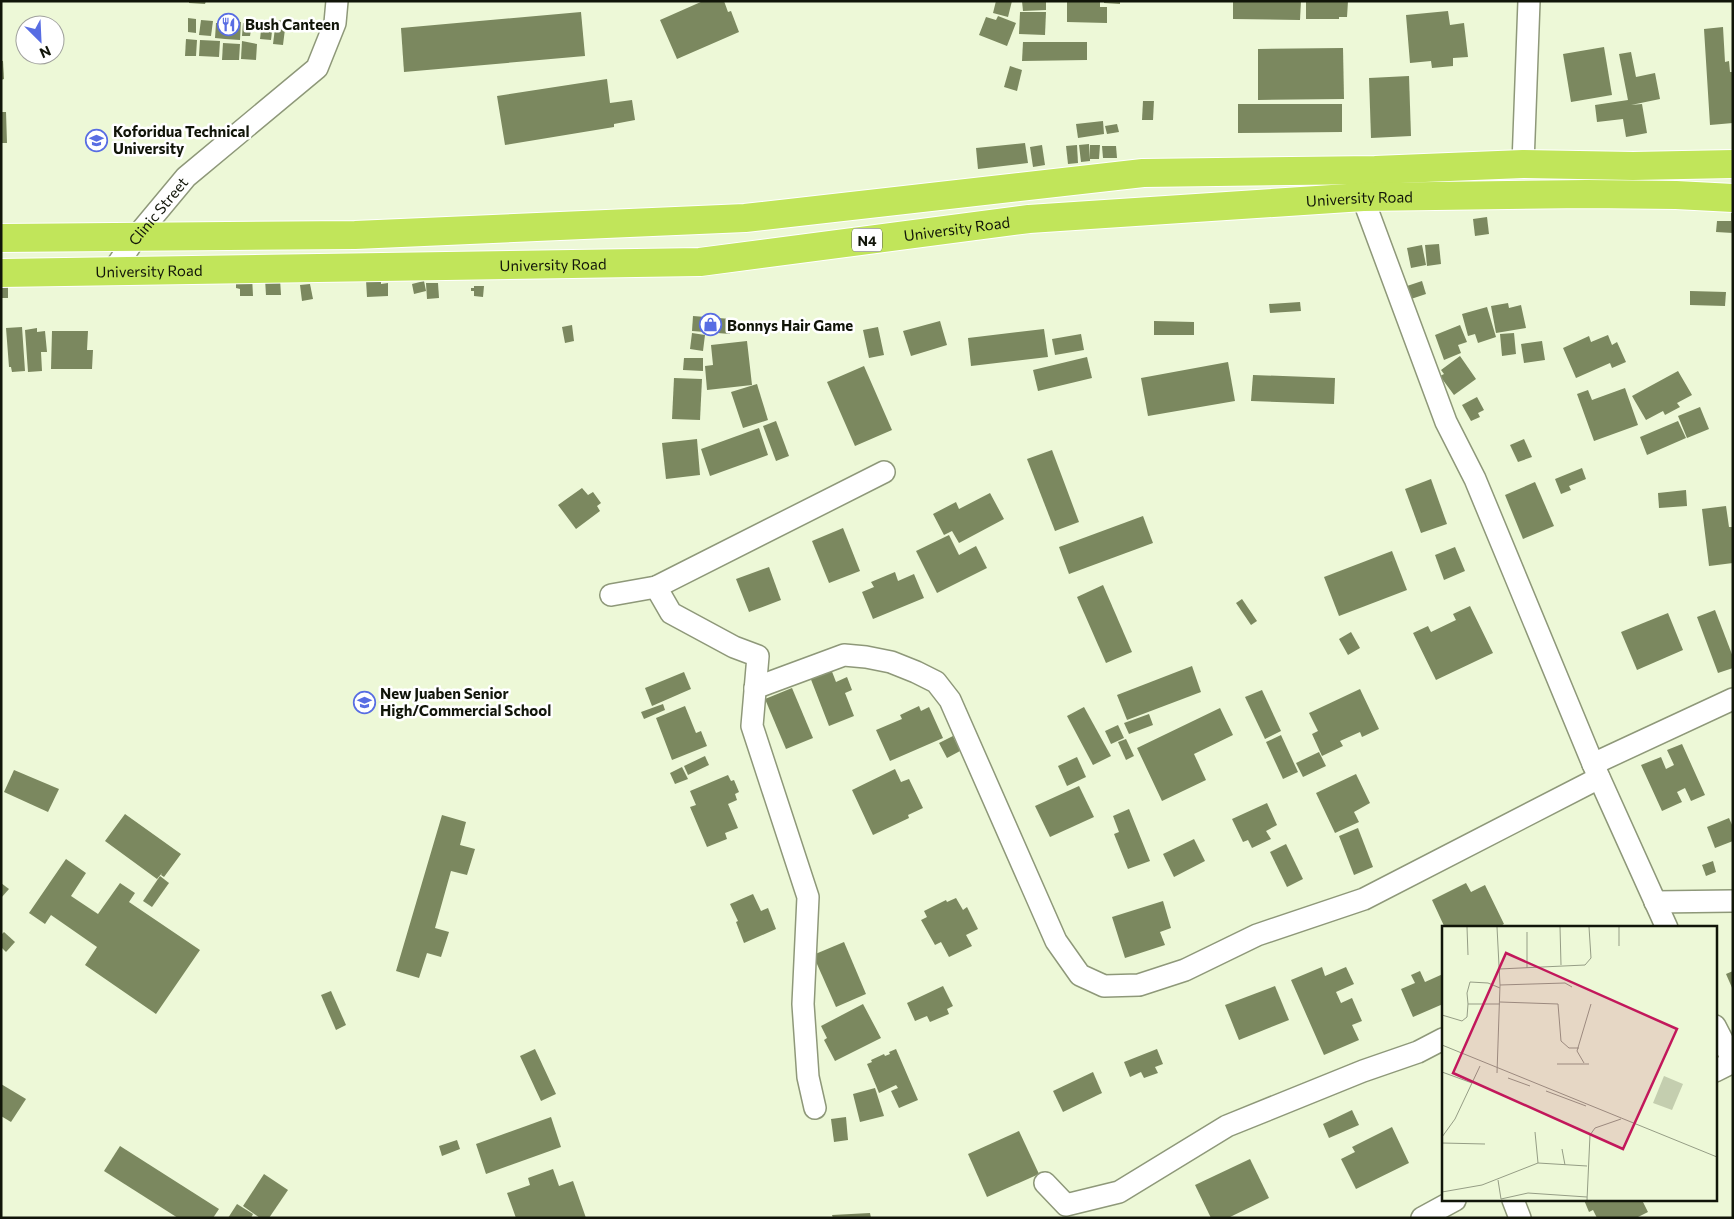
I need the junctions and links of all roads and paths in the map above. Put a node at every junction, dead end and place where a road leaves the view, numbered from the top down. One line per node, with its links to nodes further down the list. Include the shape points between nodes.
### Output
1 (336, 1): 10 (street, Clinic Street, via 335,24 317,68 186,177)
2 (1529, 1): 3 (street)
3 (1523, 164): 4 (highway, University Road / N4); 5 (highway, University Road / N4)
4 (1733, 164)
5 (1408, 169): 6 (highway, University Road / N4); 7 (highway)
6 (1353, 170): 8 (street); 10 (highway, University Road / N4, via 1143,173 745,218 355,235)
7 (1408, 196): 8 (highway, University Road / N4); 9 (highway, University Road / N4, via 1597,194)
8 (1362, 197): 12 (highway, University Road / N4, via 1030,219 700,262); 19 (street, via 1446,422 1475,479)
9 (1733, 198)
10 (136, 237): 11 (highway, University Road / N4); 12 (street, Clinic Street)
11 (1, 238)
12 (114, 271): 13 (highway, University Road / N4)
13 (1, 273)
14 (884, 472): 15 (street)
15 (656, 587): 16 (street); 17 (street, via 671,613 734,647 758,656)
16 (611, 595)
17 (756, 688): 19 (street, via 844,655 892,662 936,682 950,700 1056,941 1080,975 1104,986 1139,985 1185,970 1257,935 1364,899); 27 (street, via 752,726 808,897 803,1004 808,1078)
18 (1733, 699): 19 (street)
19 (1596, 771): 20 (street)
20 (1655, 902): 21 (street); 22 (street)
21 (1733, 902)
22 (1661, 926)
23 (1716, 1028): 25 (street)
24 (1442, 1040): 28 (street, via 1418,1052 1227,1126 1119,1192 1066,1205)
25 (1733, 1061): 26 (street)
26 (1716, 1070)
27 (815, 1108)
28 (1045, 1183)
29 (1451, 1202): 31 (street)
30 (1514, 1202): 32 (street)
31 (1422, 1218)
32 (1520, 1218)

